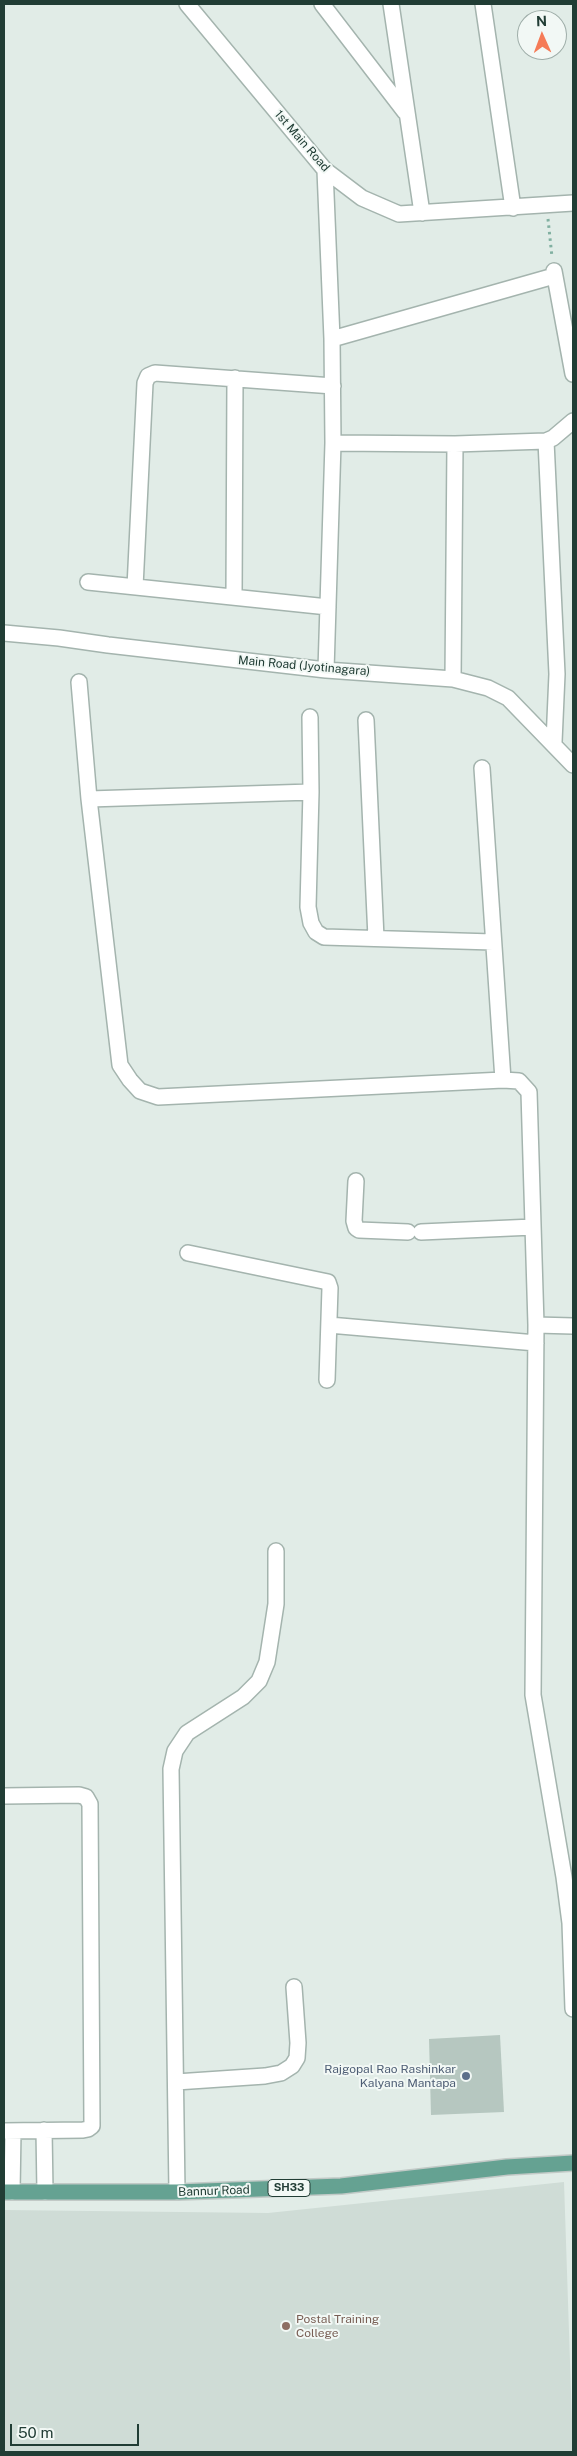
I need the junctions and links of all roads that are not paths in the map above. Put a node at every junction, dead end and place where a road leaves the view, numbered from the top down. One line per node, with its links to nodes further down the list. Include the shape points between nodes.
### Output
1 (187, 4): 6 (street, 1st Main Road)
2 (322, 4): 5 (street)
3 (391, 4): 5 (street)
4 (483, 4): 8 (street)
5 (406, 114): 9 (street)
6 (325, 170): 9 (street, 1st Main Road, via 362,198 399,214); 10 (street)
7 (573, 203): 8 (street, 1st Main Road)
8 (512, 208): 9 (street, 1st Main Road)
9 (422, 213)
10 (332, 339): 11 (street, via 554,273); 13 (street)
11 (573, 374)
12 (235, 378): 13 (street); 19 (street, via 156,373 148,376 145,383); 20 (street)
13 (333, 386): 16 (street)
14 (573, 421): 15 (street)
15 (546, 441): 17 (street); 28 (street, via 557,674)
16 (333, 443): 17 (street); 21 (street)
17 (455, 444): 24 (street)
18 (88, 582): 19 (street)
19 (135, 587): 20 (street)
20 (234, 597): 21 (street)
21 (328, 607): 23 (street)
22 (4, 633): 23 (street, Main Road (Jyotinagara))
23 (326, 670): 24 (street, Main Road (Jyotinagara))
24 (453, 679): 28 (street, Main Road (Jyotinagara), via 498,691)
25 (79, 682): 32 (street)
26 (310, 716): 31 (street)
27 (366, 720): 33 (street)
28 (554, 742): 29 (street, Main Road (Jyotinagara))
29 (573, 764)
30 (482, 768): 34 (street)
31 (311, 792): 32 (street); 33 (street, via 308,908 311,923 324,937)
32 (89, 799): 35 (street, via 120,1065 140,1091 158,1097)
33 (376, 938): 34 (street)
34 (493, 942): 35 (street)
35 (503, 1080): 37 (street, via 519,1081 528,1092)
36 (356, 1180): 37 (street, via 354,1221 359,1230 415,1232)
37 (533, 1227): 40 (street)
38 (188, 1253): 39 (street, via 325,1280 330,1288)
39 (329, 1325): 42 (street); 43 (street)
40 (536, 1325): 41 (street); 42 (street)
41 (573, 1326)
42 (536, 1343): 47 (street, via 533,1695 570,1923)
43 (326, 1380)
44 (276, 1552): 48 (street, via 276,1604 267,1662 258,1681 243,1697 187,1733 175,1751 171,1769)
45 (4, 1796): 49 (street, via 79,1795 86,1797 90,1804 92,2126 83,2130)
46 (294, 1987): 48 (street, via 298,2043 297,2058 292,2066 281,2073 265,2076)
47 (573, 2009)
48 (176, 2082): 54 (street)
49 (44, 2130): 50 (street); 53 (street)
50 (8, 2131): 52 (street)
51 (573, 2163): 54 (main road, Bannur Road / SH33, via 507,2167 342,2186)
52 (8, 2192): 53 (main road, Bannur Road / SH33)
53 (45, 2192): 54 (main road, Bannur Road / SH33)
54 (177, 2192)

